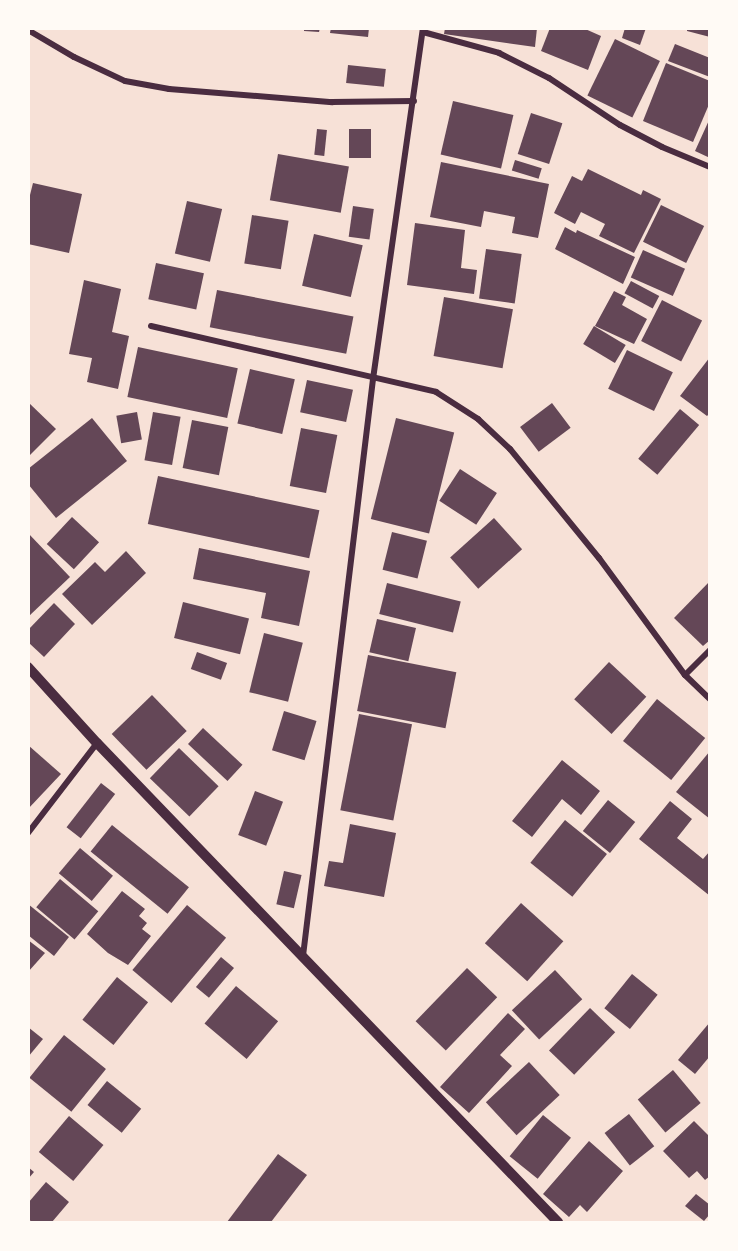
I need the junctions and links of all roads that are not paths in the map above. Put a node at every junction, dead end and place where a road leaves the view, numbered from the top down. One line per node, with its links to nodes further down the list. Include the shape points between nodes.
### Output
1 (28, 30): 3 (street, via 125,81 169,89 332,102)
2 (423, 30): 3 (street); 4 (street, via 499,53 549,78 620,125)
3 (414, 101): 6 (street)
4 (710, 167)
5 (151, 326): 6 (street)
6 (373, 379): 9 (street, via 436,392 478,420 510,449 599,558); 13 (street)
7 (710, 650): 9 (street)
8 (28, 667): 11 (street)
9 (685, 675): 10 (street)
10 (710, 699)
11 (96, 743): 12 (street); 13 (street)
12 (28, 833)
13 (303, 957): 14 (street)
14 (558, 1222)

